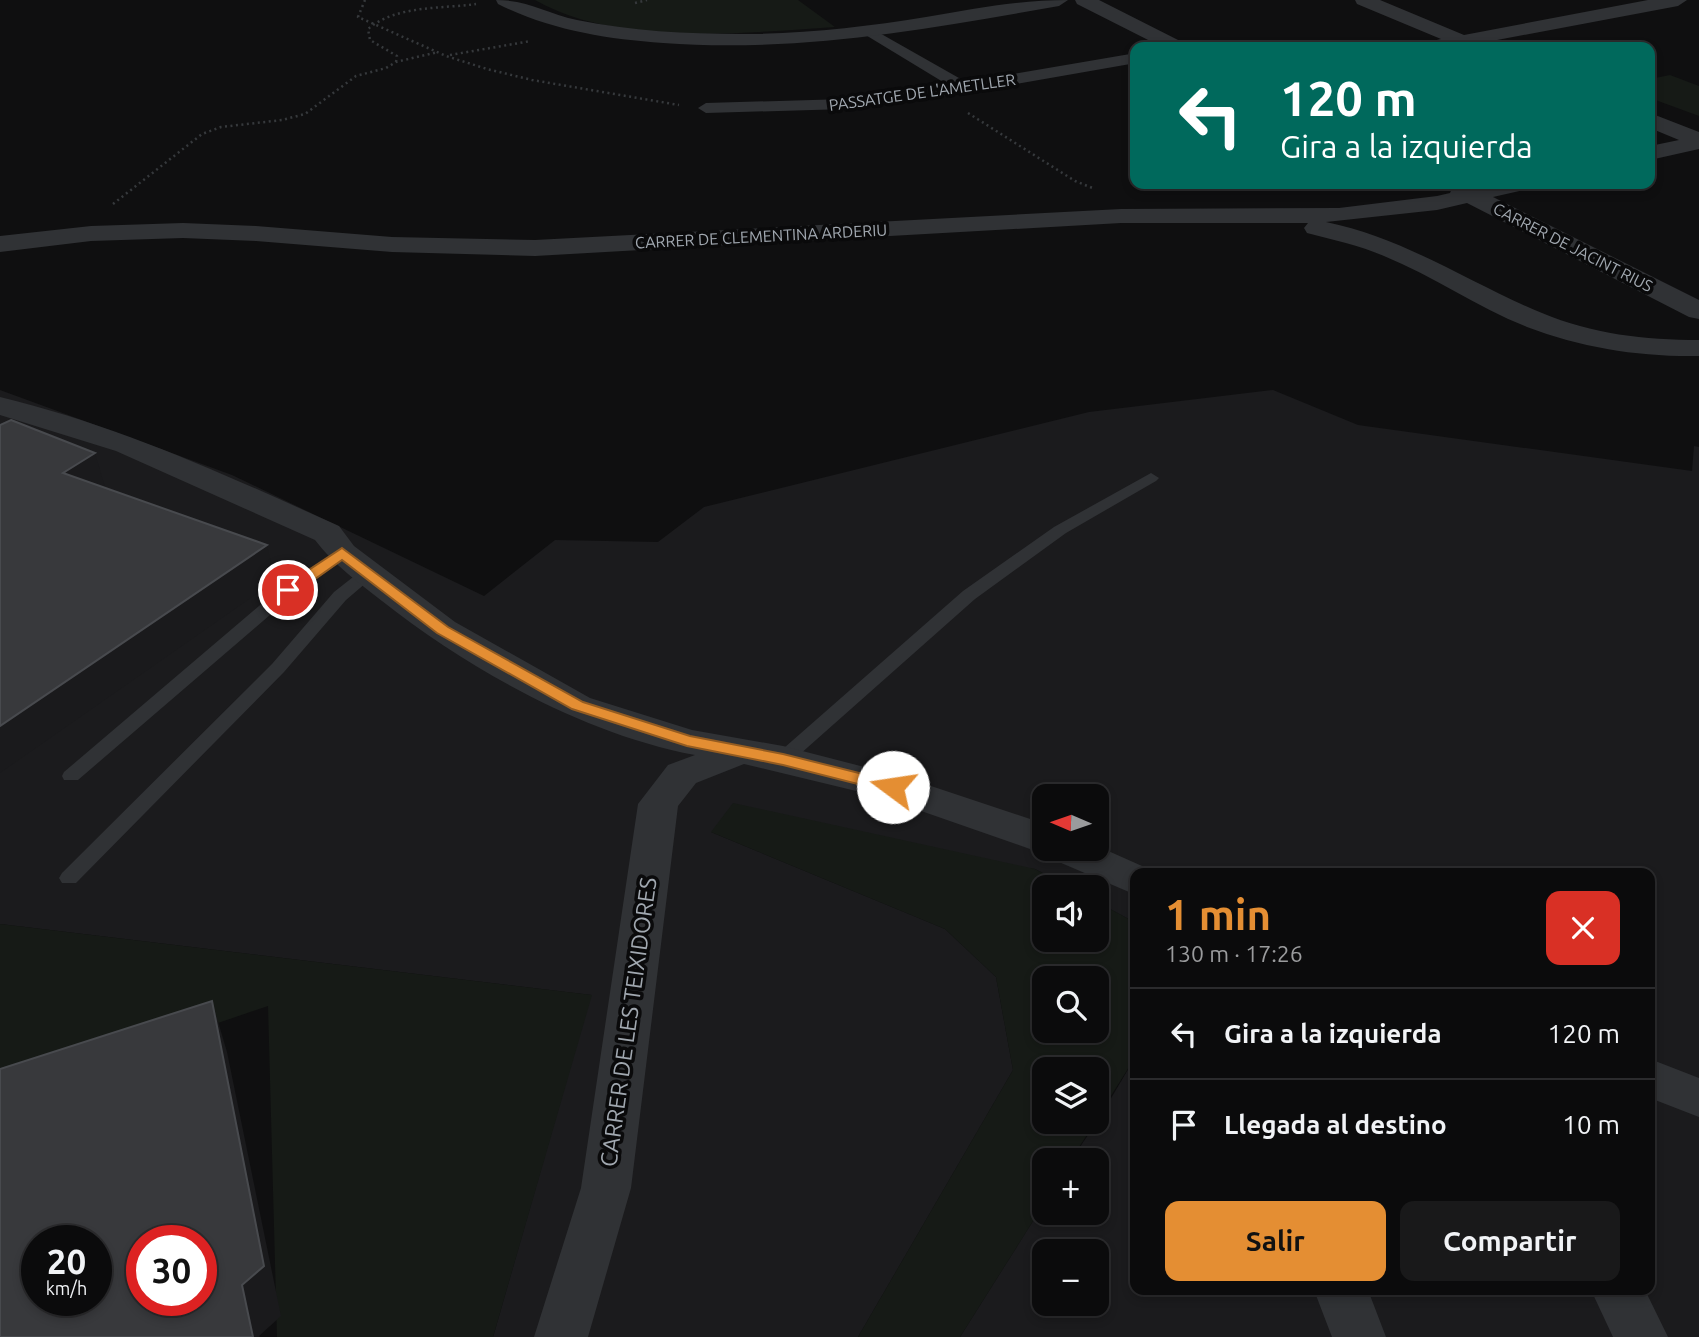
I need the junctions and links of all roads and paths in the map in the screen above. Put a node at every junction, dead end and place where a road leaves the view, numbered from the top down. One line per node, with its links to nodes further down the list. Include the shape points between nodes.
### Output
1 (365, 0): 10 (path, via 358,17)
2 (505, 0): 11 (street)
3 (647, 0): 9 (path)
4 (1059, 0): 12 (street)
5 (1084, 0): 13 (street)
6 (1364, 0): 14 (street)
7 (1678, 0): 15 (street)
8 (482, 3): 10 (path, via 412,12)
9 (635, 3)
10 (372, 23): 16 (path); 19 (path, via 370,40 397,56)
11 (585, 27): 12 (street, via 671,38 738,40); 17 (path, via 507,47)
12 (869, 31): 20 (street)
13 (1167, 42)
14 (1465, 42)
15 (1479, 42)
16 (438, 52): 17 (path); 19 (path)
17 (446, 56): 21 (path, via 532,80)
18 (1130, 59): 20 (street, PASSATGE DE L'AMETLLER)
19 (396, 62): 28 (path, via 352,78 304,115 211,129 124,192)
20 (964, 88): 21 (street, PASSATGE DE L'AMETLLER, via 846,104)
21 (706, 108)
22 (968, 112): 27 (path)
23 (1655, 122): 24 (street)
24 (1699, 141): 25 (street)
25 (1655, 152)
26 (1459, 189): 29 (street, CARRER DE CLEMENTINA ARDERIU, via 1384,212); 31 (street, CARRER DE JACINT RIUS)
27 (1103, 195)
28 (110, 208)
29 (1239, 215): 30 (street, CARRER DE CLEMENTINA ARDERIU, via 1109,216 536,248 450,248 175,231); 32 (street, via 1365,239 1418,260 1514,311 1582,336 1628,345)
30 (0, 244)
31 (1699, 311)
32 (1699, 348)
33 (0, 406): 35 (street, via 53,417 143,448 327,533)
34 (1152, 478): 36 (lane, via 1060,530)
35 (355, 563): 36 (street, via 442,630 578,706 687,741); 37 (lane, via 279,598); 41 (lane, via 340,596 278,668)
36 (762, 755): 38 (street, via 893,787); 46 (street, CARRER DE LES TEIXIDORES, via 682,774 658,804 606,1188)
37 (71, 776)
38 (1032, 835)
39 (1094, 861): 40 (street)
40 (1130, 877)
41 (69, 878)
42 (1655, 1080): 43 (street)
43 (1699, 1098)
44 (1343, 1295): 47 (street)
45 (1620, 1295): 48 (street)
46 (561, 1337)
47 (1359, 1337)
48 (1641, 1337)

